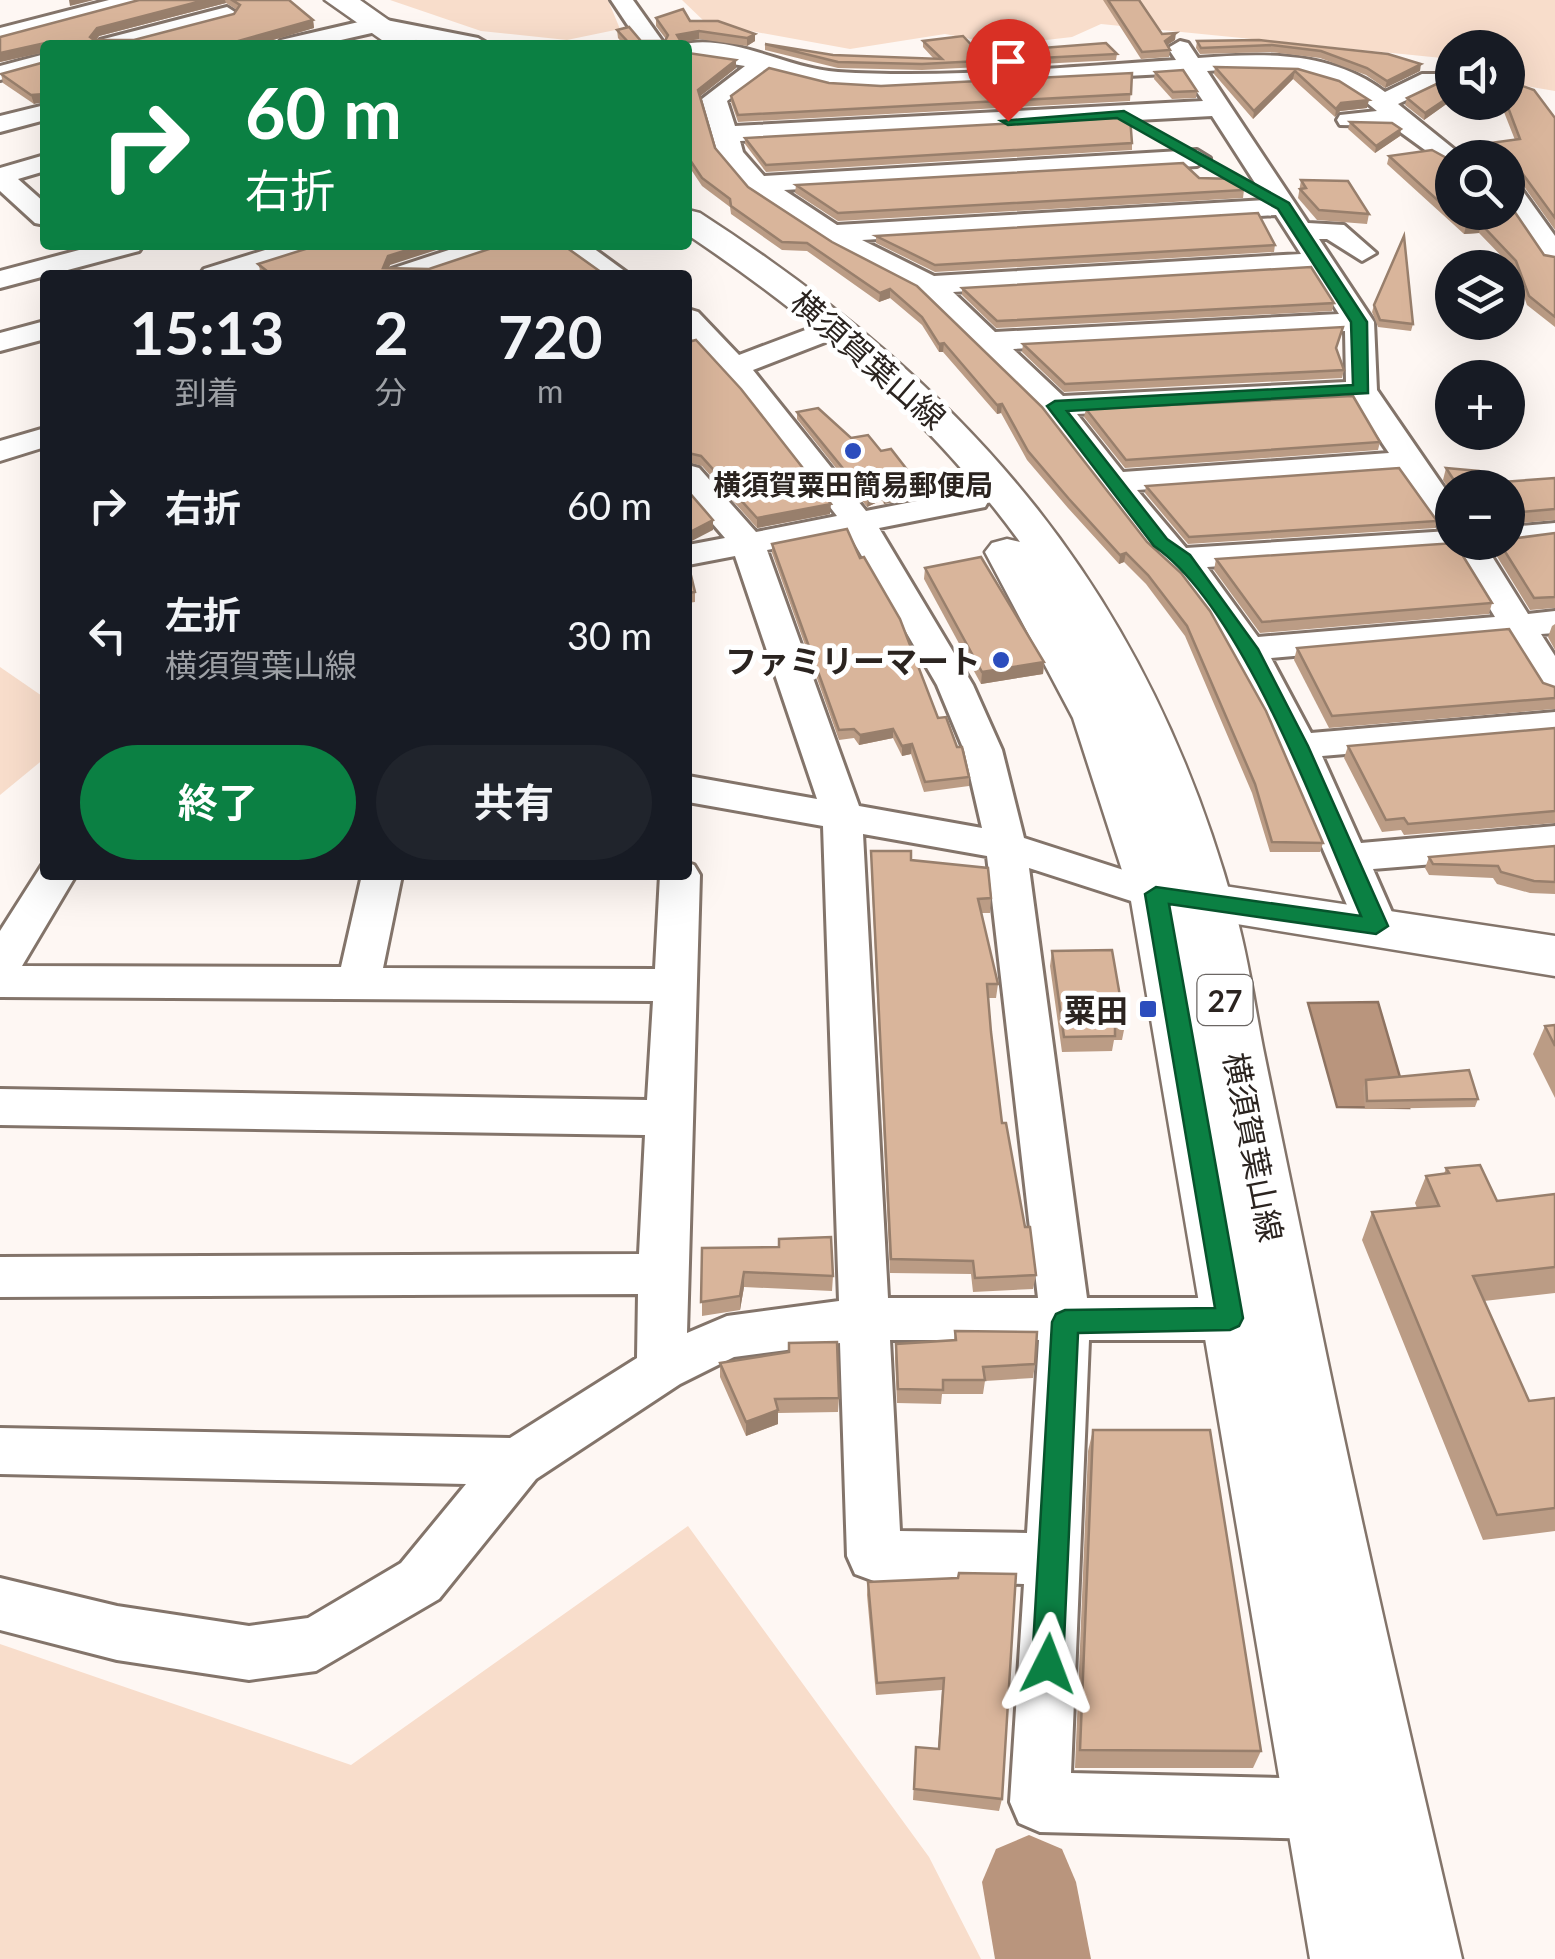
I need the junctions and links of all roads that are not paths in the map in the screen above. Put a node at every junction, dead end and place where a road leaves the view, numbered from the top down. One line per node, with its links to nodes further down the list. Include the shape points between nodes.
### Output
1 (135, 0): 6 (street)
2 (309, 0): 5 (main road)
3 (622, 0): 11 (street)
4 (241, 24): 7 (street)
5 (359, 25): 8 (street); 9 (main road); 10 (street)
6 (0, 35)
7 (140, 40)
8 (306, 40)
9 (396, 40)
10 (448, 40)
11 (650, 40)
12 (692, 51): 15 (street)
13 (1187, 57): 17 (street); 19 (street); 20 (street, via 1301,66 1344,77)
14 (40, 63): 16 (street)
15 (764, 63): 17 (street, via 830,79 881,82); 25 (street, via 714,100)
16 (0, 73)
17 (1046, 73): 22 (street)
18 (1431, 79): 20 (street)
19 (1218, 108): 22 (street); 31 (street)
20 (1390, 109): 23 (street); 26 (street, via 1412,136)
21 (40, 113): 24 (street)
22 (1120, 114): 25 (street); 28 (street)
23 (1349, 120)
24 (0, 124)
25 (725, 134): 30 (street, via 731,154)
26 (1435, 149)
27 (40, 165): 29 (street)
28 (1214, 168): 30 (street); 31 (street)
29 (0, 177): 32 (street)
30 (760, 184): 38 (street)
31 (1284, 206): 37 (street); 38 (street)
32 (40, 212)
33 (1525, 214): 44 (street)
34 (40, 217): 36 (street)
35 (692, 223): 92 (main road, 横須賀葉山線 / 27, via 772,275 881,362 986,469 1044,542 1093,620 1144,730)
36 (15, 224)
37 (1298, 231): 43 (street, via 1334,231); 46 (street)
38 (836, 233): 53 (street)
39 (692, 243): 56 (main road, 横須賀葉山線 / 27)
40 (292, 250): 48 (street)
41 (475, 250): 49 (street)
42 (576, 250): 50 (street)
43 (1362, 253)
44 (1555, 256)
45 (94, 259): 47 (street)
46 (1318, 262): 53 (street); 55 (street)
47 (45, 270)
48 (230, 270)
49 (415, 270)
50 (599, 270)
51 (40, 271): 52 (street)
52 (0, 280)
53 (929, 285): 58 (street)
54 (692, 322): 60 (street)
55 (1359, 322): 58 (street); 61 (street)
56 (818, 335): 60 (street); 69 (main road, 横須賀葉山線 / 27, via 873,386)
57 (40, 337): 59 (street)
58 (992, 341): 62 (street)
59 (0, 342)
60 (736, 367): 70 (street)
61 (1362, 390): 62 (street); 65 (street)
62 (1055, 406): 67 (street)
63 (40, 438): 64 (street)
64 (0, 451)
65 (1411, 460): 67 (street); 68 (street)
66 (692, 481): 74 (street)
67 (1116, 482): 76 (street, via 1160,542)
68 (1435, 496)
69 (973, 500): 70 (street); 92 (main road, 横須賀葉山線 / 27, via 1042,609)
70 (859, 523): 74 (street); 87 (street, via 955,685 983,750)
71 (1555, 533): 72 (street)
72 (1525, 536)
73 (1435, 542): 76 (street)
74 (748, 544): 75 (street); 85 (street)
75 (692, 554)
76 (1184, 558): 80 (street)
77 (1477, 560): 79 (street)
78 (1555, 622): 79 (street)
79 (1518, 625): 80 (street); 81 (street)
80 (1248, 649): 83 (street)
81 (1555, 684)
82 (1555, 724): 83 (street)
83 (1298, 746): 88 (street)
84 (692, 790): 85 (street)
85 (842, 814): 87 (street); 104 (street)
86 (1555, 840): 88 (street)
87 (1006, 846): 92 (street); 105 (street)
88 (1346, 858): 93 (street)
89 (53, 880): 95 (street)
90 (381, 880): 96 (street)
91 (680, 880): 98 (street)
92 (1181, 898): 93 (main road); 103 (main road, 横須賀葉山線 / 27); 113 (main road, 横須賀葉山線 / 27, via 1290,1332)
93 (1376, 926): 94 (main road)
94 (1555, 956)
95 (0, 966)
96 (359, 980): 97 (street); 98 (street)
97 (0, 981)
98 (673, 985): 100 (street)
99 (0, 1106): 100 (street)
100 (671, 1118): 101 (street)
101 (662, 1274): 102 (street); 106 (street)
102 (0, 1277)
103 (1230, 1318): 105 (street); 111 (main road, 横須賀葉山線 / 27)
104 (864, 1319): 105 (street); 106 (street, via 727,1337); 109 (street, via 874,1556)
105 (1065, 1322): 109 (street)
106 (662, 1369): 108 (street)
107 (0, 1450): 108 (street)
108 (517, 1462): 110 (street, via 420,1581 316,1644 248,1653 118,1633)
109 (1053, 1559): 111 (street, via 1040,1802)
110 (0, 1604)
111 (1323, 1809): 112 (main road, 横須賀葉山線 / 27)
112 (1350, 1959)
113 (1422, 1959)

